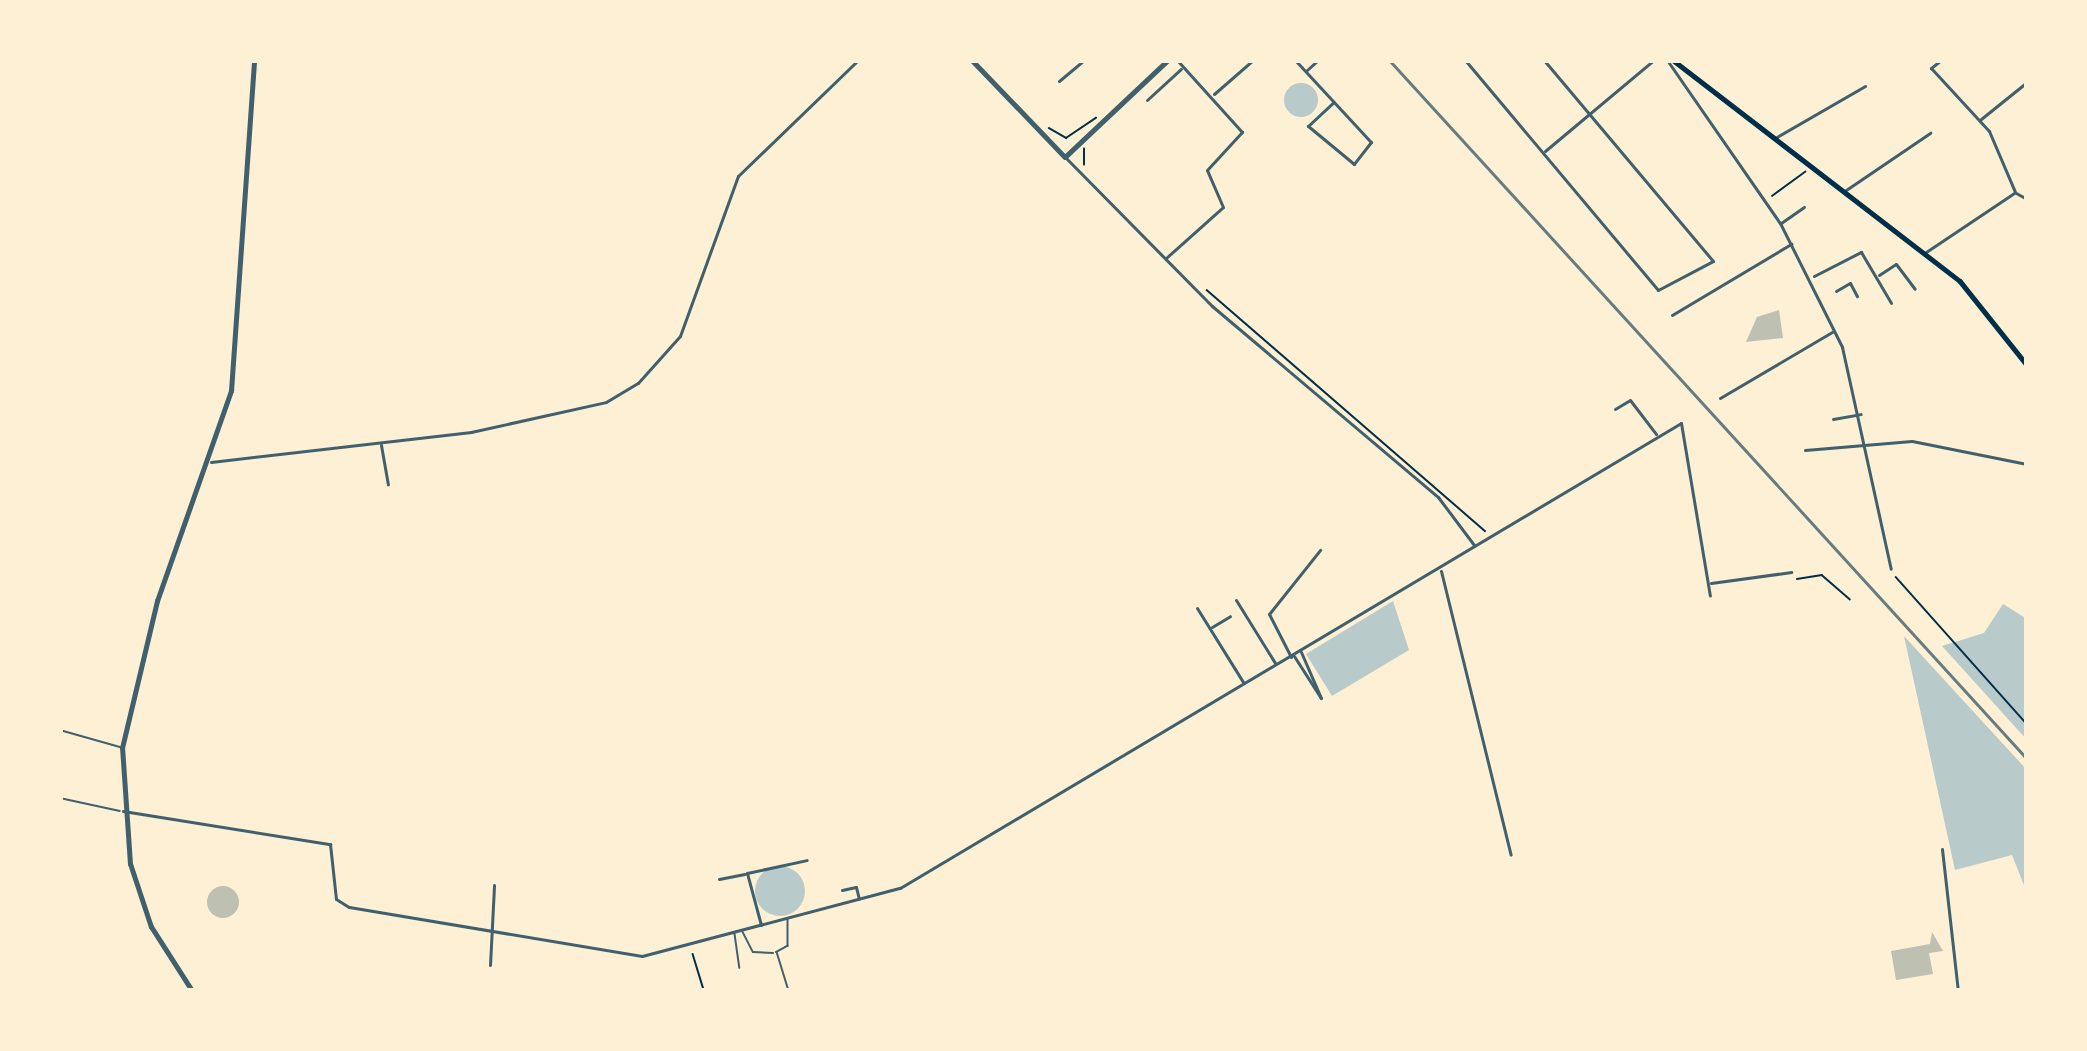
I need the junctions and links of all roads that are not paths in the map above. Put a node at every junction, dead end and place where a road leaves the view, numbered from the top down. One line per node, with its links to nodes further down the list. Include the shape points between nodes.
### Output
1 (254, 60): 56 (street, via 236,358)
2 (858, 60): 54 (street, via 738,176 680,336 656,370 606,402)
3 (972, 60): 28 (street)
4 (1084, 60): 17 (street)
5 (1168, 60): 28 (street)
6 (1177, 60): 15 (street)
7 (1253, 60): 20 (street)
8 (1295, 60): 16 (street)
9 (1318, 60): 16 (street)
10 (1465, 60): 27 (street)
11 (1544, 60): 23 (street)
12 (1654, 60): 23 (street)
13 (1670, 60): 26 (main road); 33 (street)
14 (1941, 60): 24 (street, via 1931,68)
15 (1184, 67): 20 (street); 21 (street)
16 (1306, 72): 22 (street)
17 (1059, 81)
18 (2027, 82): 24 (street)
19 (1865, 86): 26 (street)
20 (1211, 96): 36 (street, via 1242,132 1207,170 1222,207)
21 (1147, 100)
22 (1334, 102): 22 (street, via 1308,126 1354,164 1372,144)
23 (1593, 112): 27 (street); 27 (street, via 1713,261 1658,290)
24 (1980, 121): 30 (street)
25 (1930, 133): 29 (street)
26 (1775, 139): 29 (main road)
27 (1542, 154)
28 (1065, 157): 36 (street)
29 (1846, 190): 35 (main road)
30 (2015, 192): 31 (street); 35 (street)
31 (2027, 199)
32 (1804, 207): 33 (street)
33 (1780, 223): 34 (street)
34 (1792, 244): 38 (street); 45 (street)
35 (1926, 252): 47 (main road)
36 (1165, 259): 59 (street, via 1438,497)
37 (1877, 277): 38 (street, via 1861,252); 39 (street, via 1896,264); 44 (street)
38 (1811, 278): 43 (street)
39 (1915, 289)
40 (1836, 291): 42 (street, via 1850,284)
41 (1828, 295): 43 (street)
42 (1857, 296)
43 (1820, 299): 46 (street)
44 (1892, 303)
45 (1672, 315)
46 (1834, 332): 48 (street); 50 (street)
47 (2027, 365)
48 (1720, 398)
49 (1615, 409): 52 (street, via 1630,400)
50 (1862, 413): 51 (street); 53 (street)
51 (1833, 419)
52 (1657, 436): 59 (street); 64 (street, via 1681,423)
53 (1870, 440): 55 (street); 57 (street); 62 (street)
54 (381, 445): 56 (street); 58 (street)
55 (1805, 450)
56 (211, 462): 75 (street, via 157,601)
57 (2027, 464)
58 (388, 484)
59 (1475, 547): 61 (street)
60 (1320, 550): 71 (street, via 1269,614)
61 (1441, 569): 70 (street); 77 (street)
62 (1892, 569)
63 (1791, 572): 64 (street)
64 (1709, 583): 65 (street)
65 (1710, 596)
66 (1236, 600): 72 (street)
67 (1197, 608): 69 (street)
68 (1230, 616): 69 (street)
69 (1210, 628): 73 (street)
70 (1300, 651): 71 (street); 71 (street, via 1321,698)
71 (1292, 656): 72 (street)
72 (1276, 664): 73 (street)
73 (1243, 682): 87 (street, via 900,888)
74 (60, 730): 75 (lane)
75 (122, 748): 79 (street)
76 (60, 798): 79 (lane)
77 (1494, 798): 78 (street); 81 (street)
78 (1487, 806)
79 (123, 811): 90 (street, via 330,844 336,899 349,907); 96 (street, via 151,927)
80 (1942, 848): 98 (street)
81 (1511, 855)
82 (808, 860): 83 (street)
83 (747, 873): 84 (street); 89 (street)
84 (718, 879)
85 (494, 885): 90 (street)
86 (842, 890): 87 (street, via 856,886)
87 (859, 899): 88 (street)
88 (788, 919): 89 (street); 93 (lane, via 788,946)
89 (761, 926): 91 (street)
90 (488, 931): 92 (street, via 610,958); 94 (street)
91 (743, 932): 92 (street); 93 (lane, via 754,952)
92 (735, 934): 95 (lane)
93 (777, 952): 97 (lane)
94 (490, 965)
95 (740, 968)
96 (192, 991)
97 (789, 991)
98 (1958, 991)

